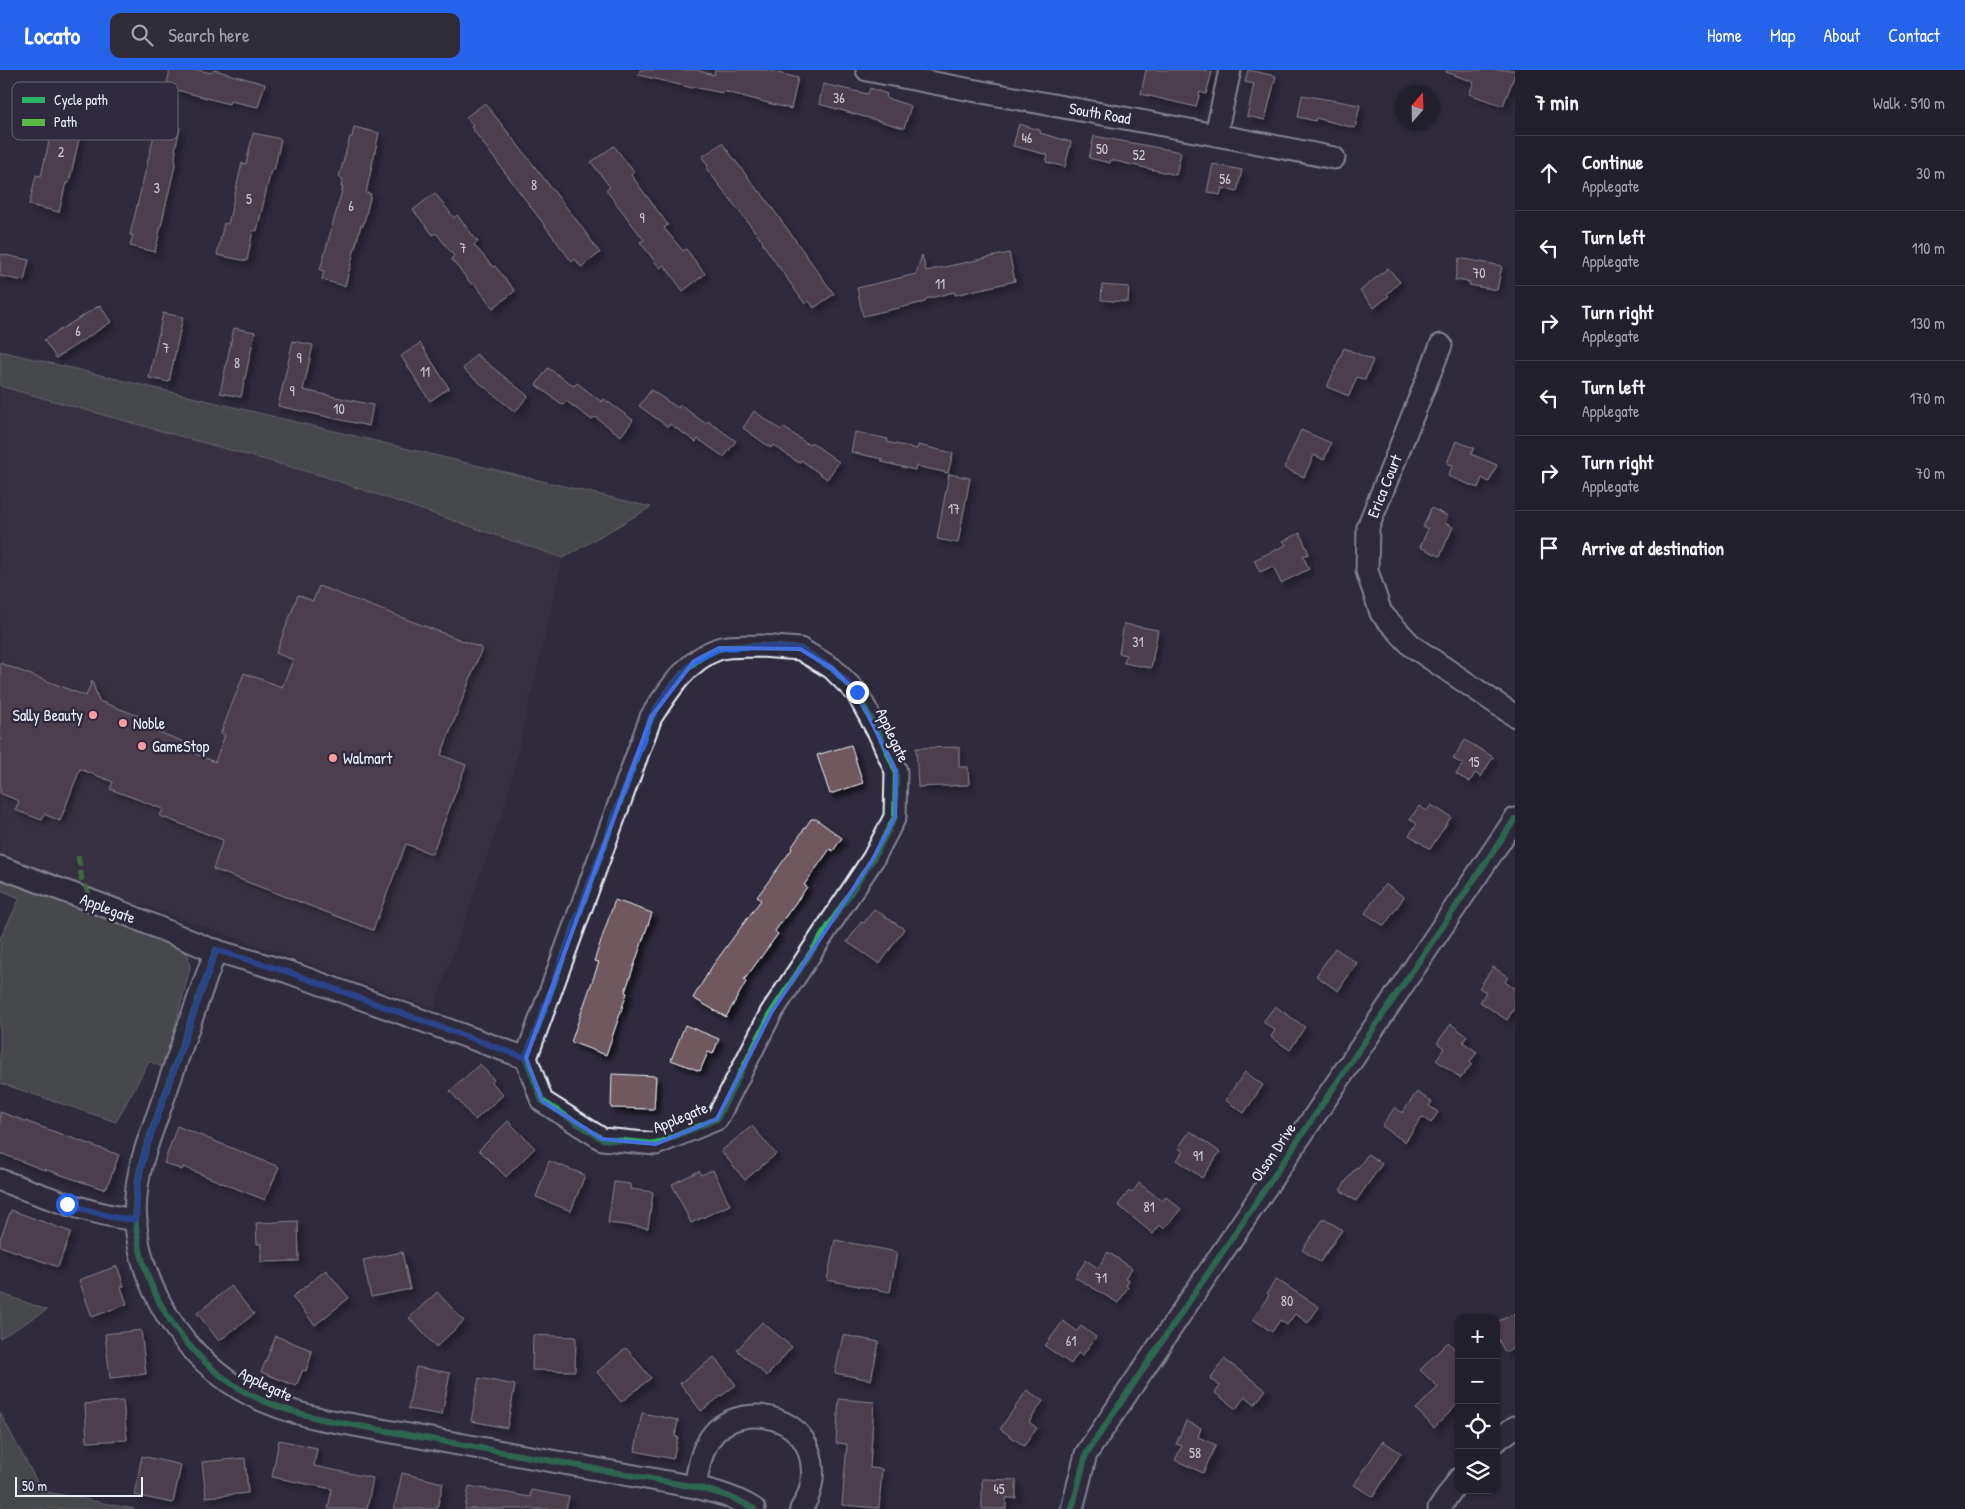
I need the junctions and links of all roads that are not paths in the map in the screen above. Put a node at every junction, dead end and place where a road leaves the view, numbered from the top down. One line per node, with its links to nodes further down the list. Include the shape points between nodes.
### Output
1 (867, 70): 3 (street, South Road)
2 (1230, 70): 3 (street)
3 (1216, 134): 4 (street, South Road)
4 (1334, 158)
5 (1441, 345): 6 (street, Erica Court, via 1368,527 1367,570 1381,613 1412,646)
6 (1515, 716)
7 (1515, 819): 19 (street, Olson Drive, via 1086,1454)
8 (0, 867): 9 (street, Applegate)
9 (216, 950): 10 (street, Applegate, via 288,972); 12 (street, Applegate, via 145,1152 137,1187)
10 (526, 1058): 10 (street, Applegate, via 651,717 668,691 694,661 719,648 761,646 800,649 832,668 857,692 896,771 895,817 873,859 771,1013 717,1119 656,1144 602,1139 542,1102)
11 (0, 1180): 12 (street, via 76,1207)
12 (136, 1220): 16 (street, Applegate, via 147,1271 171,1322 200,1359 239,1389 267,1403 321,1419)
13 (1515, 1427): 14 (street)
14 (1500, 1438)
15 (1455, 1485): 20 (street)
16 (695, 1487): 17 (street, Applegate, via 720,1493); 18 (street, via 701,1457 720,1427 744,1417 765,1416 785,1423 800,1436 807,1448 813,1464 813,1478)
17 (754, 1509)
18 (801, 1509)
19 (1072, 1509)
20 (1439, 1509)

